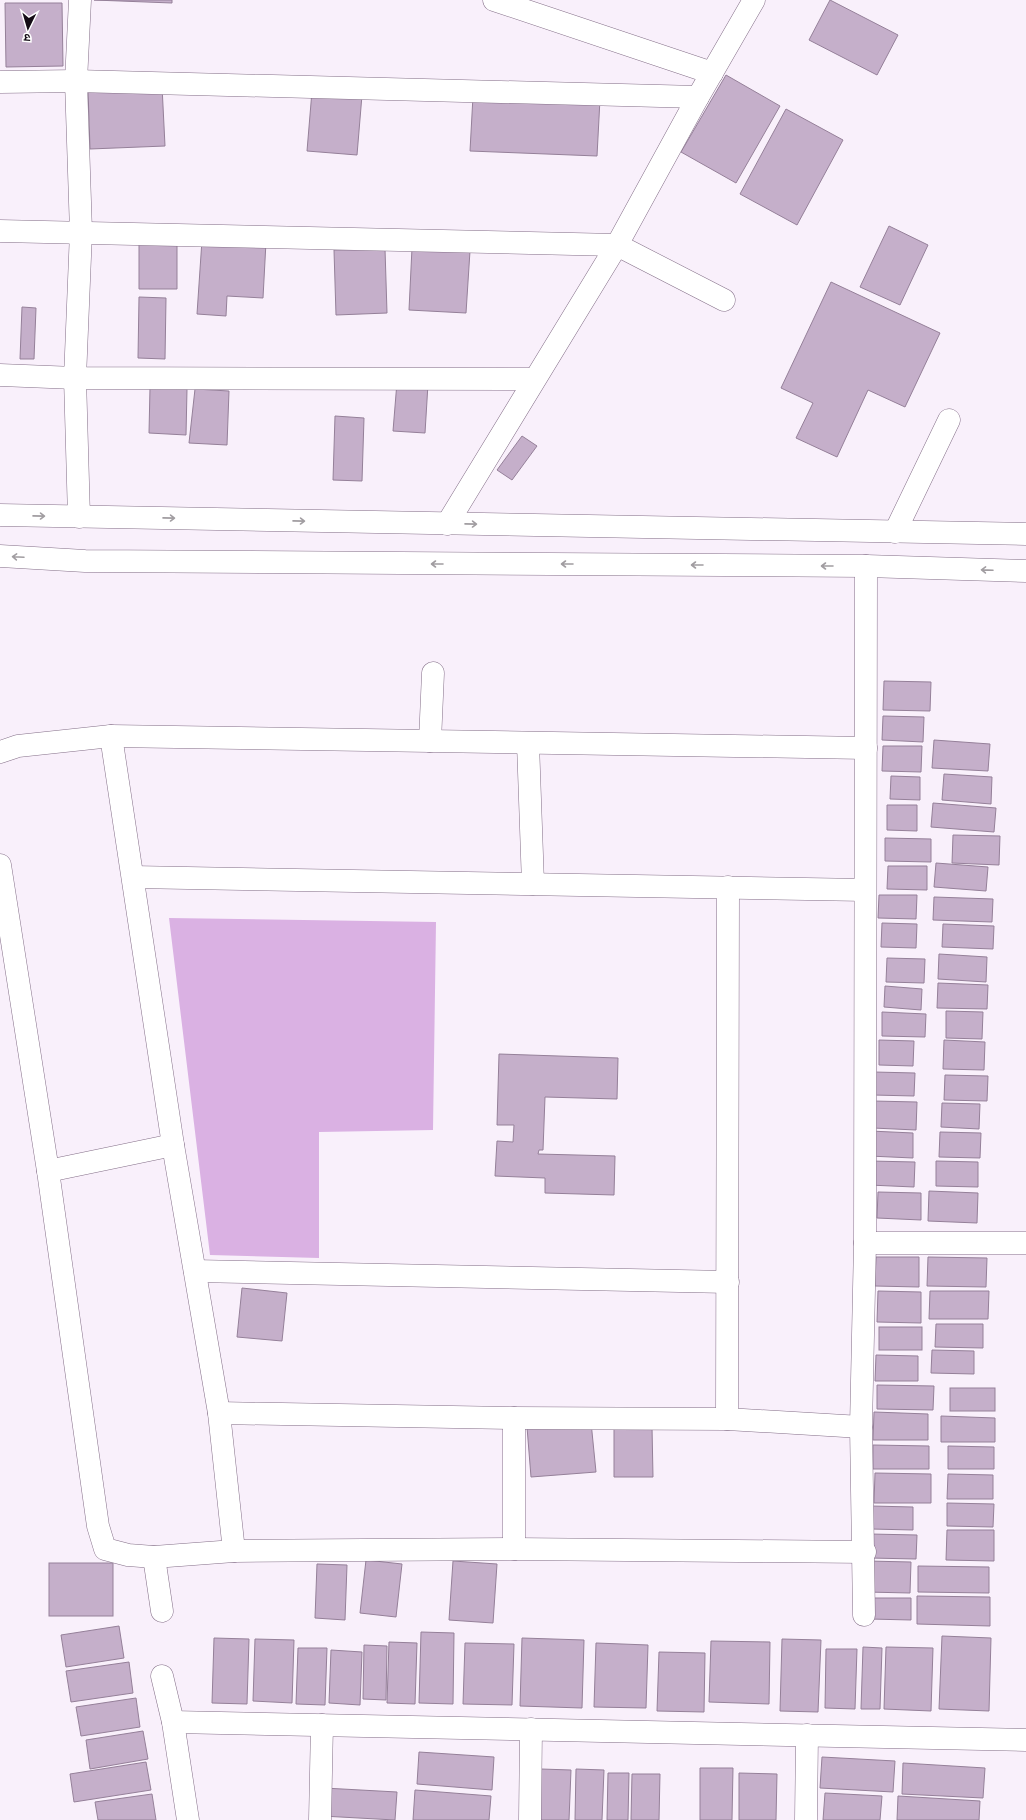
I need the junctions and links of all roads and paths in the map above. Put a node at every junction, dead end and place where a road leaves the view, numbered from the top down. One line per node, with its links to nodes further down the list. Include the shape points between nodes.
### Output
1 (80, 0): 5 (street)
2 (494, 0): 4 (street)
3 (754, 0): 4 (street)
4 (712, 73): 7 (street)
5 (76, 81): 6 (street); 7 (street); 9 (street)
6 (0, 82)
7 (698, 97): 10 (street)
8 (0, 231): 9 (street)
9 (81, 232): 10 (street); 13 (street)
10 (616, 245): 11 (street); 14 (street)
11 (724, 300)
12 (0, 375): 13 (street)
13 (75, 378): 14 (street); 17 (street)
14 (534, 379): 18 (street)
15 (949, 420): 19 (street)
16 (0, 515): 17 (street, one-way to 17)
17 (79, 517): 18 (street, one-way to 18)
18 (447, 524): 19 (street, one-way to 19)
19 (895, 532): 20 (street)
20 (1026, 534)
21 (0, 556): 22 (street, one-way to 21, via 85,561)
22 (866, 566): 23 (street, one-way to 22); 28 (street)
23 (1026, 571)
24 (433, 673): 26 (street)
25 (111, 736): 26 (street); 29 (street, via 18,746); 31 (street)
26 (430, 741): 27 (street)
27 (528, 743): 28 (street); 32 (street)
28 (866, 748): 34 (street)
29 (0, 752)
30 (0, 865): 36 (street)
31 (133, 877): 32 (street); 35 (street)
32 (533, 884): 33 (street)
33 (728, 888): 34 (street); 40 (street)
34 (865, 890): 37 (street)
35 (173, 1145): 36 (street); 39 (street)
36 (48, 1171): 48 (street, via 98,1526 106,1549 128,1555)
37 (865, 1243): 38 (street); 44 (street)
38 (1026, 1243)
39 (195, 1271): 40 (street); 41 (street)
40 (728, 1282): 43 (street)
41 (219, 1413): 42 (street); 46 (street)
42 (514, 1418): 43 (street); 45 (street)
43 (727, 1419): 44 (street)
44 (861, 1427): 47 (street)
45 (514, 1549): 46 (street); 47 (street)
46 (234, 1551): 48 (street)
47 (865, 1552): 50 (street)
48 (154, 1557): 49 (street)
49 (162, 1611)
50 (864, 1615)
51 (162, 1676): 52 (street)
52 (173, 1722): 53 (street); 57 (street)
53 (322, 1725): 54 (street); 58 (street)
54 (531, 1729): 55 (street); 59 (street)
55 (807, 1735): 56 (street); 60 (street)
56 (1026, 1740)
57 (188, 1820)
58 (320, 1820)
59 (530, 1820)
60 (806, 1820)

